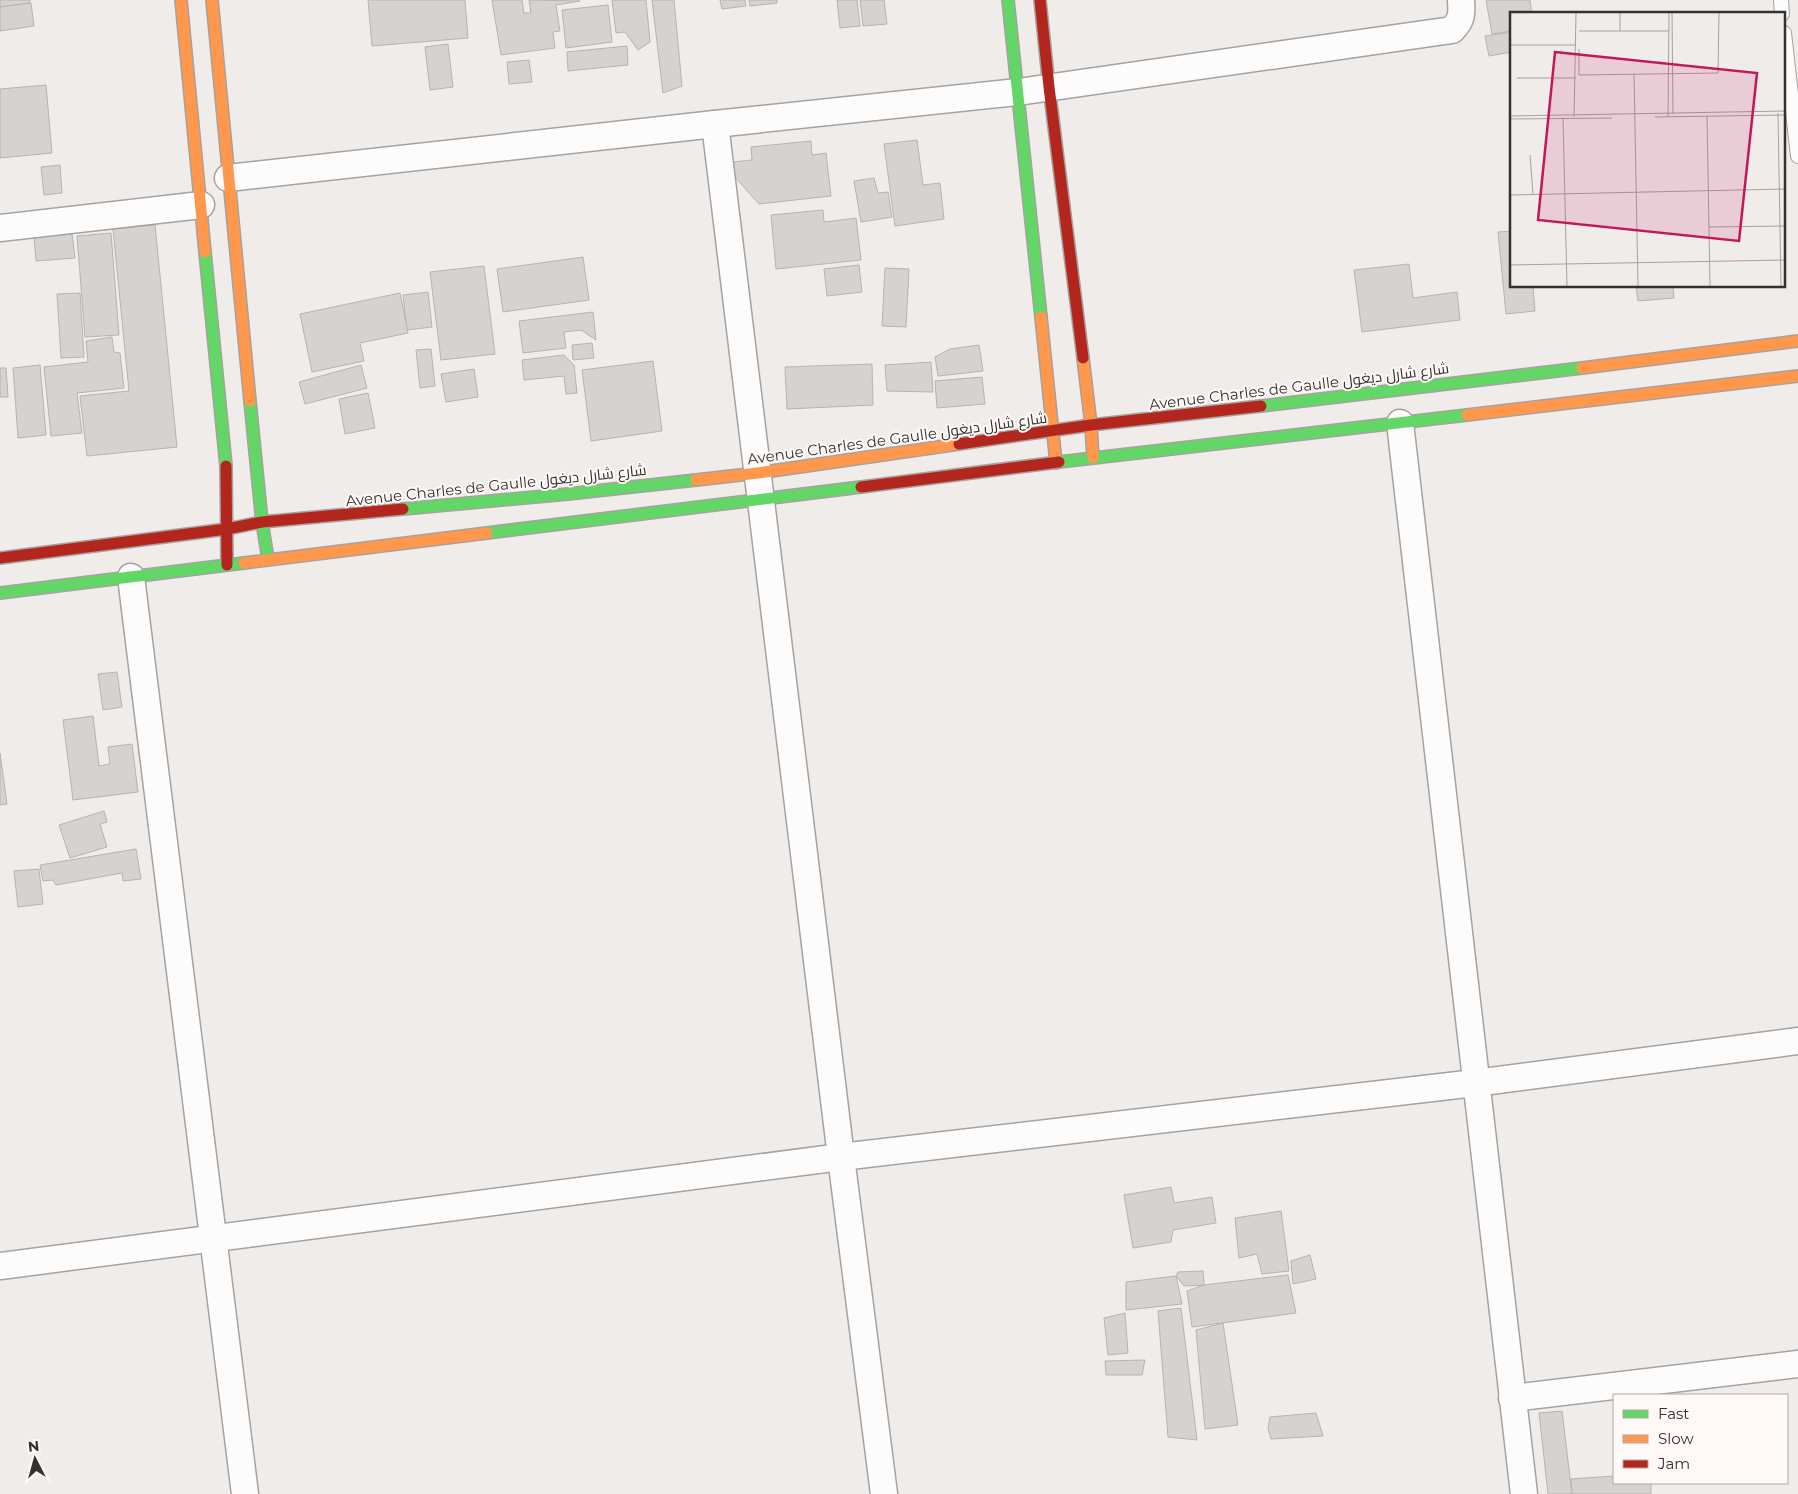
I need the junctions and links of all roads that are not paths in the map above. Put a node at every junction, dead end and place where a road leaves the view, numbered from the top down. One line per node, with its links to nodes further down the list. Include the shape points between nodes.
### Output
1 (181, 0): 12 (main road)
2 (212, 0): 11 (main road)
3 (1008, 0): 8 (main road)
4 (1040, 0): 7 (main road)
5 (1461, 0): 7 (street, via 1460,23 1452,30)
6 (1786, 51): 10 (lane)
7 (1049, 87): 8 (street); 17 (main road)
8 (1018, 92): 9 (street); 18 (main road)
9 (716, 124): 11 (street); 21 (street)
10 (1798, 156)
11 (228, 178): 23 (main road)
12 (201, 205): 13 (street); 24 (main road, via 226,470)
13 (0, 228)
14 (1798, 341): 17 (main road, Avenue Charles de Gaulle شارع شارل ديغول)
15 (1798, 376): 16 (main road)
16 (1400, 423): 19 (main road); 31 (street)
17 (1091, 425): 18 (main road, Avenue Charles de Gaulle شارع شارل ديغول); 19 (main road)
18 (1052, 432): 20 (main road); 21 (main road, Avenue Charles de Gaulle شارع شارل ديغول)
19 (1094, 458): 20 (main road)
20 (1056, 463): 22 (main road)
21 (758, 473): 22 (street); 23 (main road, Avenue Charles de Gaulle شارع شارل ديغول)
22 (760, 500): 26 (main road); 32 (street)
23 (262, 522): 24 (main road, Avenue Charles de Gaulle شارع شارل ديغول); 26 (main road)
24 (227, 529): 25 (main road, Avenue Charles de Gaulle شارع شارل ديغول); 27 (main road)
25 (0, 558)
26 (268, 559): 27 (main road)
27 (227, 564): 28 (main road)
28 (131, 577): 29 (main road); 33 (street)
29 (0, 593)
30 (1798, 1040): 31 (street)
31 (1475, 1083): 32 (street); 36 (street)
32 (841, 1157): 33 (street); 38 (street)
33 (214, 1239): 34 (street); 37 (street)
34 (0, 1266)
35 (1798, 1364): 36 (street)
36 (1512, 1398): 39 (street)
37 (245, 1494)
38 (884, 1494)
39 (1524, 1494)

